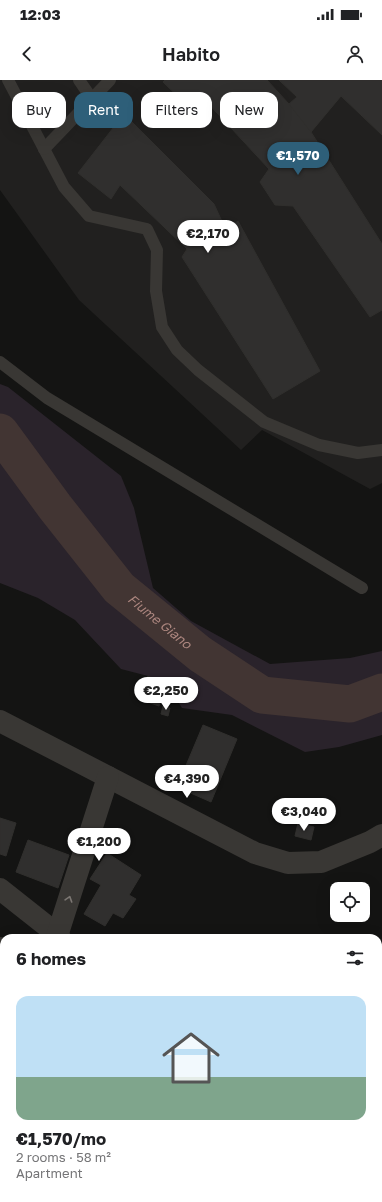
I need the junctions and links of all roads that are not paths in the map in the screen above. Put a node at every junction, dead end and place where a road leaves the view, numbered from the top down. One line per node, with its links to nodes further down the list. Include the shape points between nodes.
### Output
1 (8, 80): 7 (lane)
2 (79, 80): 4 (lane)
3 (110, 80): 5 (lane)
4 (87, 92)
5 (99, 92)
6 (74, 118): 7 (lane)
7 (44, 149): 9 (lane, via 64,187 89,216 147,229 157,250 156,291 162,327 176,350 198,370 264,422 319,446 358,453)
8 (0, 362): 10 (lane, via 47,398)
9 (382, 450)
10 (362, 588)
11 (0, 721): 12 (street)
12 (108, 777): 13 (street, via 255,853 288,863 321,862); 16 (street, one-way to 12)
13 (382, 835)
14 (0, 889): 15 (street)
15 (55, 934)
16 (60, 934)

